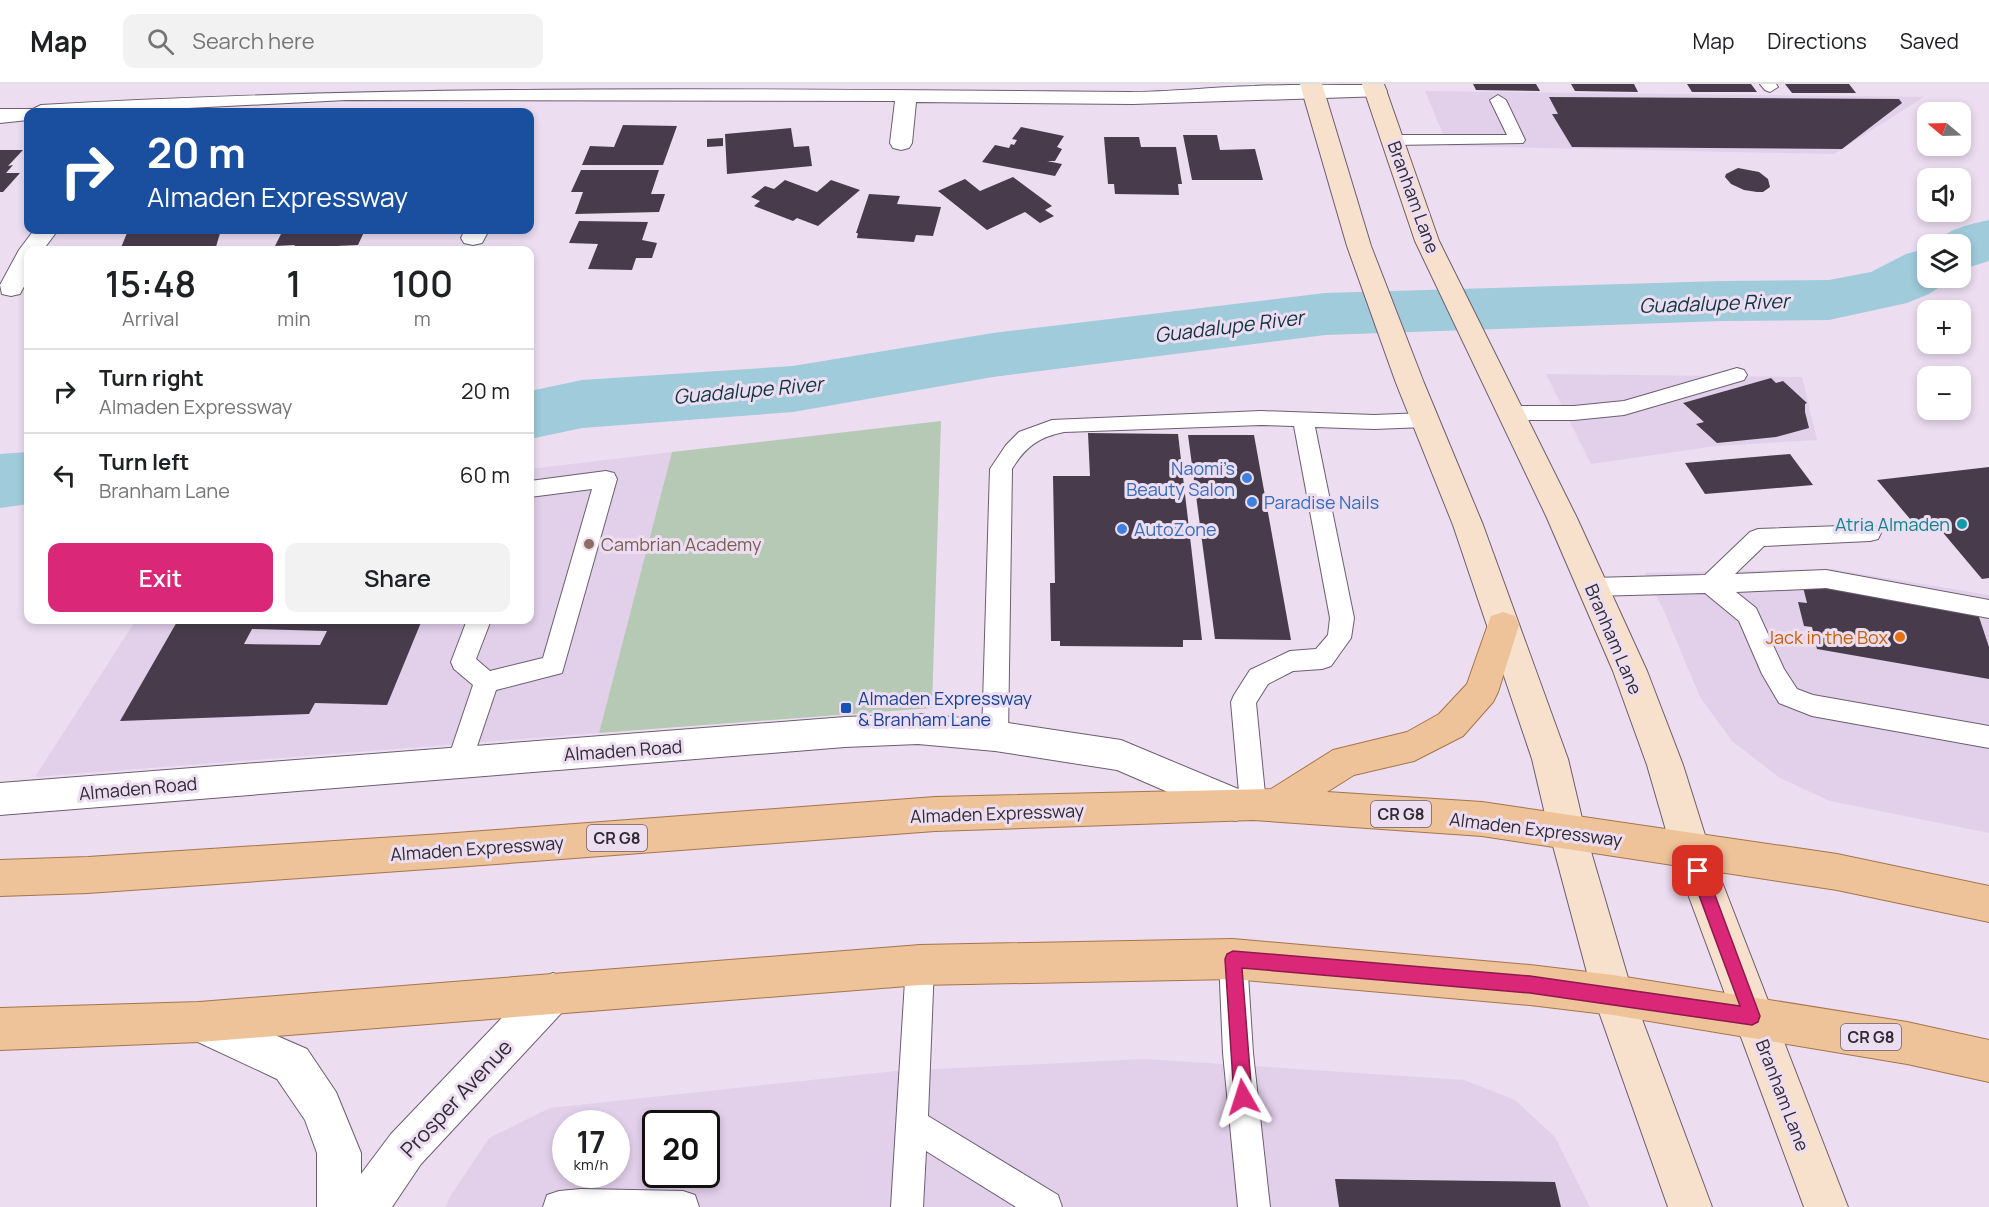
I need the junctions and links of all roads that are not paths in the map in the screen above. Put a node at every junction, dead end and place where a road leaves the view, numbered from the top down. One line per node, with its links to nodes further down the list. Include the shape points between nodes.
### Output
1 (1374, 87): 2 (street); 10 (main road, Branham Lane)
2 (1312, 88): 4 (street, via 1133,98); 17 (main road, via 1359,246)
3 (540, 94): 4 (street); 6 (street, via 346,94); 7 (street)
4 (906, 95): 11 (street)
5 (1498, 100): 10 (lane, via 1518,140)
6 (145, 108)
7 (534, 108)
8 (24, 114): 9 (street)
9 (0, 116)
10 (1393, 140): 15 (main road, Branham Lane, via 1428,241)
11 (901, 143)
12 (24, 263): 13 (street)
13 (11, 288)
14 (1737, 375): 15 (lane, via 1624,408)
15 (1510, 413): 21 (main road, Branham Lane)
16 (1303, 419): 17 (lane); 26 (lane, via 1064,425 1039,429 1014,446 1001,469); 30 (lane, via 1342,618 1339,638 1322,659 1290,661 1259,677 1243,702)
17 (1425, 420): 24 (main road)
18 (534, 488): 25 (lane, via 606,479 553,666)
19 (1870, 532): 20 (lane, via 1758,538)
20 (1710, 584): 21 (lane); 22 (lane, via 1826,579); 27 (lane, via 1748,615 1788,696 1812,705)
21 (1592, 587): 32 (main road, Branham Lane, via 1665,765)
22 (1989, 609)
23 (477, 624): 25 (lane, via 463,662)
24 (1503, 625): 30 (main road, via 1481,692 1451,725 1414,746 1346,761); 31 (main road, via 1550,759)
25 (486, 682): 28 (lane)
26 (995, 736): 28 (street, Almaden Road, via 887,730); 30 (street, Almaden Road, via 1121,755)
27 (1989, 737)
28 (460, 762): 29 (street, Almaden Road)
29 (0, 800)
30 (1255, 804): 31 (main road, Almaden Expressway / CR G8, via 1482,819); 33 (main road, Almaden Expressway / CR G8, via 935,814 442,851)
31 (1567, 831): 32 (main road, Almaden Expressway / CR G8); 38 (main road)
32 (1691, 850): 34 (main road, Almaden Expressway / CR G8, via 1838,872); 39 (main road, Branham Lane)
33 (0, 878)
34 (1989, 904)
35 (1233, 959): 36 (main road, CR G8); 38 (main road, CR G8); 50 (lane)
36 (920, 965): 37 (main road, CR G8); 43 (lane)
37 (553, 993): 40 (main road, CR G8); 45 (street, Prosper Avenue, via 406,1149)
38 (1613, 995): 39 (main road, CR G8); 51 (main road)
39 (1752, 1016): 42 (main road, CR G8); 52 (main road, Branham Lane)
40 (199, 1022): 41 (main road, CR G8); 44 (street, via 292,1064 321,1107 339,1153)
41 (0, 1029)
42 (1989, 1061)
43 (910, 1124): 48 (lane); 49 (lane)
44 (339, 1207)
45 (364, 1207)
46 (560, 1207): 47 (lane)
47 (683, 1207)
48 (907, 1207)
49 (1046, 1207)
50 (1254, 1207)
51 (1690, 1207)
52 (1826, 1207)

